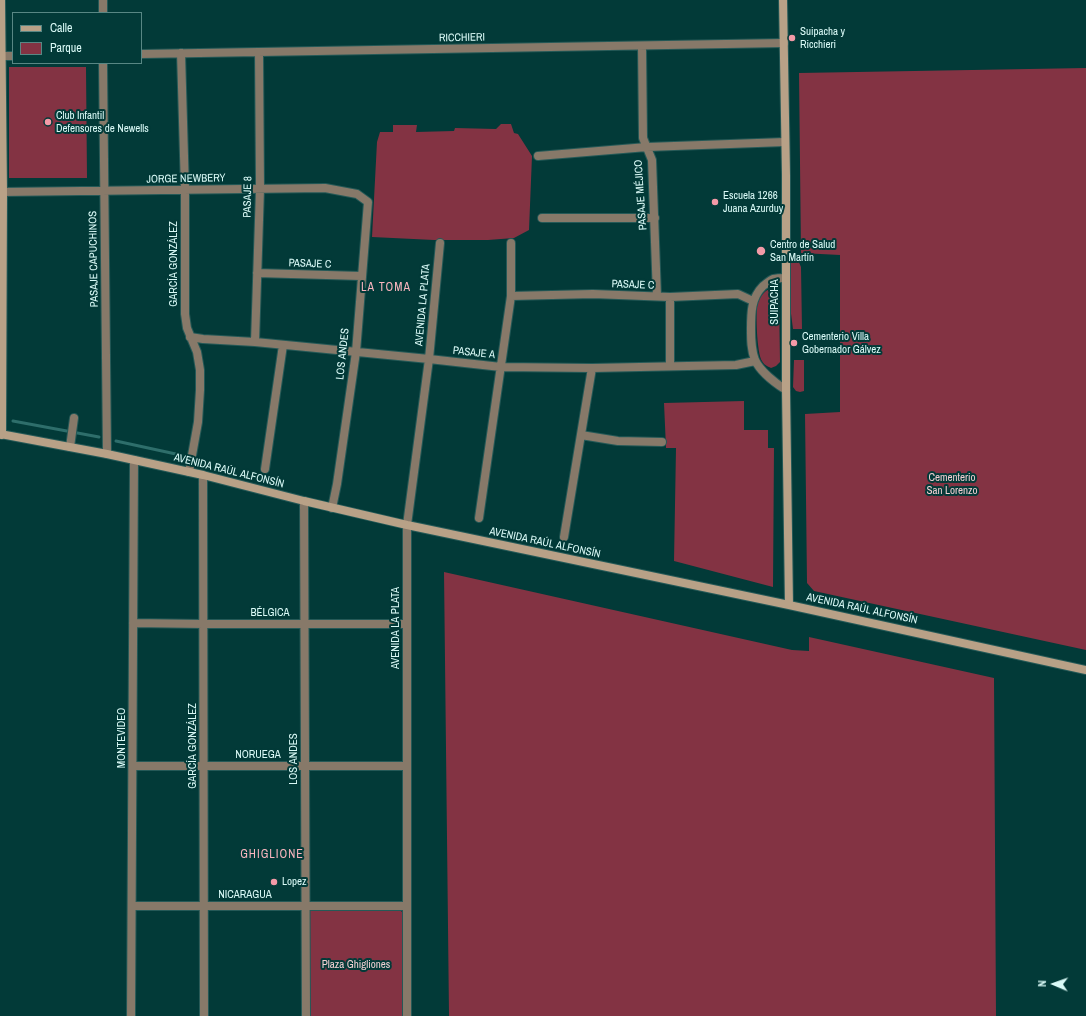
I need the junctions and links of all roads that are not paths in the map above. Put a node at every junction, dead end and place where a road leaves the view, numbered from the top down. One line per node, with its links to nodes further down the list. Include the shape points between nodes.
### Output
1 (1, 0): 10 (main road)
2 (102, 0): 4 (street)
3 (783, 0): 5 (main road, SUIPACHA)
4 (103, 12)
5 (784, 43): 6 (street, RICCHIERI); 13 (main road, SUIPACHA)
6 (642, 46): 7 (street, RICCHIERI); 14 (street, PASAJE MÉJICO, via 643,138)
7 (259, 52): 8 (street, RICCHIERI); 16 (street, PASAJE 8)
8 (180, 53): 9 (street, RICCHIERI); 17 (street, GARCÍA GONZÁLEZ)
9 (142, 54)
10 (1, 56): 11 (street); 19 (main road)
11 (12, 56)
12 (103, 64): 18 (street, PASAJE CAPUCHINOS)
13 (785, 142): 14 (street); 27 (main road, SUIPACHA)
14 (647, 148): 15 (street); 22 (street, PASAJE MÉJICO, via 652,160)
15 (538, 156)
16 (260, 189): 17 (street, JORGE NEWBERY); 20 (street, JORGE NEWBERY, via 325,188 357,194); 25 (street, PASAJE 8)
17 (185, 190): 18 (street, JORGE NEWBERY); 32 (street, GARCÍA GONZÁLEZ, via 185,314)
18 (105, 191): 19 (street, JORGE NEWBERY); 48 (street, PASAJE CAPUCHINOS)
19 (1, 192): 42 (main road)
20 (368, 202): 26 (street, LOS ANDES)
21 (542, 218): 22 (street)
22 (655, 218): 29 (street, PASAJE MÉJICO)
23 (440, 243): 36 (street, AVENIDA LA PLATA)
24 (511, 243): 28 (street)
25 (257, 273): 26 (street, PASAJE C); 33 (street, PASAJE 8)
26 (362, 276): 35 (street, LOS ANDES)
27 (786, 278): 31 (street, via 773,279 765,284); 41 (main road, SUIPACHA)
28 (511, 296): 29 (street, PASAJE C); 39 (street)
29 (657, 296): 30 (street, PASAJE C)
30 (670, 297): 31 (street, PASAJE C, via 738,294); 38 (street)
31 (753, 301): 37 (street, via 751,344)
32 (190, 337): 33 (street, PASAJE A); 51 (street, GARCÍA GONZÁLEZ, via 197,352 200,390 198,422)
33 (254, 342): 34 (street, PASAJE A)
34 (283, 345): 35 (street, PASAJE A); 50 (street)
35 (356, 352): 36 (street, PASAJE A); 54 (street, LOS ANDES)
36 (429, 359): 39 (street, PASAJE A); 56 (street, AVENIDA LA PLATA)
37 (755, 361): 38 (street, PASAJE A, via 736,365); 41 (street, via 775,383)
38 (670, 366): 40 (street, PASAJE A)
39 (501, 367): 40 (street, PASAJE A); 55 (street)
40 (592, 368): 45 (street)
41 (786, 390): 58 (main road, SUIPACHA)
42 (1, 399): 44 (main road)
43 (74, 418): 47 (street)
44 (1, 435): 47 (main road, AVENIDA RAÚL ALFONSÍN)
45 (581, 435): 46 (street, via 618,442); 57 (street)
46 (662, 442)
47 (70, 447): 48 (main road, AVENIDA RAÚL ALFONSÍN)
48 (107, 454): 49 (main road, AVENIDA RAÚL ALFONSÍN)
49 (134, 460): 51 (main road, AVENIDA RAÚL ALFONSÍN); 59 (street, MONTEVIDEO)
50 (265, 469)
51 (189, 472): 52 (main road, AVENIDA RAÚL ALFONSÍN)
52 (203, 476): 53 (main road, AVENIDA RAÚL ALFONSÍN); 60 (street, GARCÍA GONZÁLEZ)
53 (304, 501): 54 (main road, AVENIDA RAÚL ALFONSÍN); 61 (street, LOS ANDES)
54 (332, 508): 56 (main road, AVENIDA RAÚL ALFONSÍN)
55 (479, 518)
56 (407, 525): 58 (main road, AVENIDA RAÚL ALFONSÍN); 62 (street, AVENIDA LA PLATA)
57 (564, 537)
58 (789, 605): 63 (main road, AVENIDA RAÚL ALFONSÍN)
59 (133, 623): 60 (street, BÉLGICA); 64 (street, MONTEVIDEO)
60 (204, 624): 61 (street, BÉLGICA); 65 (street, GARCÍA GONZÁLEZ)
61 (305, 624): 62 (street, BÉLGICA); 66 (street, LOS ANDES)
62 (407, 624): 67 (street, AVENIDA LA PLATA)
63 (1086, 670)
64 (132, 766): 65 (street, NORUEGA); 68 (street, MONTEVIDEO)
65 (204, 766): 66 (street, NORUEGA); 69 (street, GARCÍA GONZÁLEZ)
66 (305, 766): 67 (street, NORUEGA); 70 (street, LOS ANDES)
67 (407, 766): 71 (street, AVENIDA LA PLATA)
68 (132, 906): 69 (street, NICARAGUA); 72 (street, MONTEVIDEO)
69 (204, 906): 70 (street, NICARAGUA); 73 (street, GARCÍA GONZÁLEZ)
70 (306, 906): 71 (street, NICARAGUA); 74 (street, LOS ANDES)
71 (407, 906): 75 (street, AVENIDA LA PLATA)
72 (131, 1016)
73 (204, 1016)
74 (306, 1016)
75 (406, 1016)

